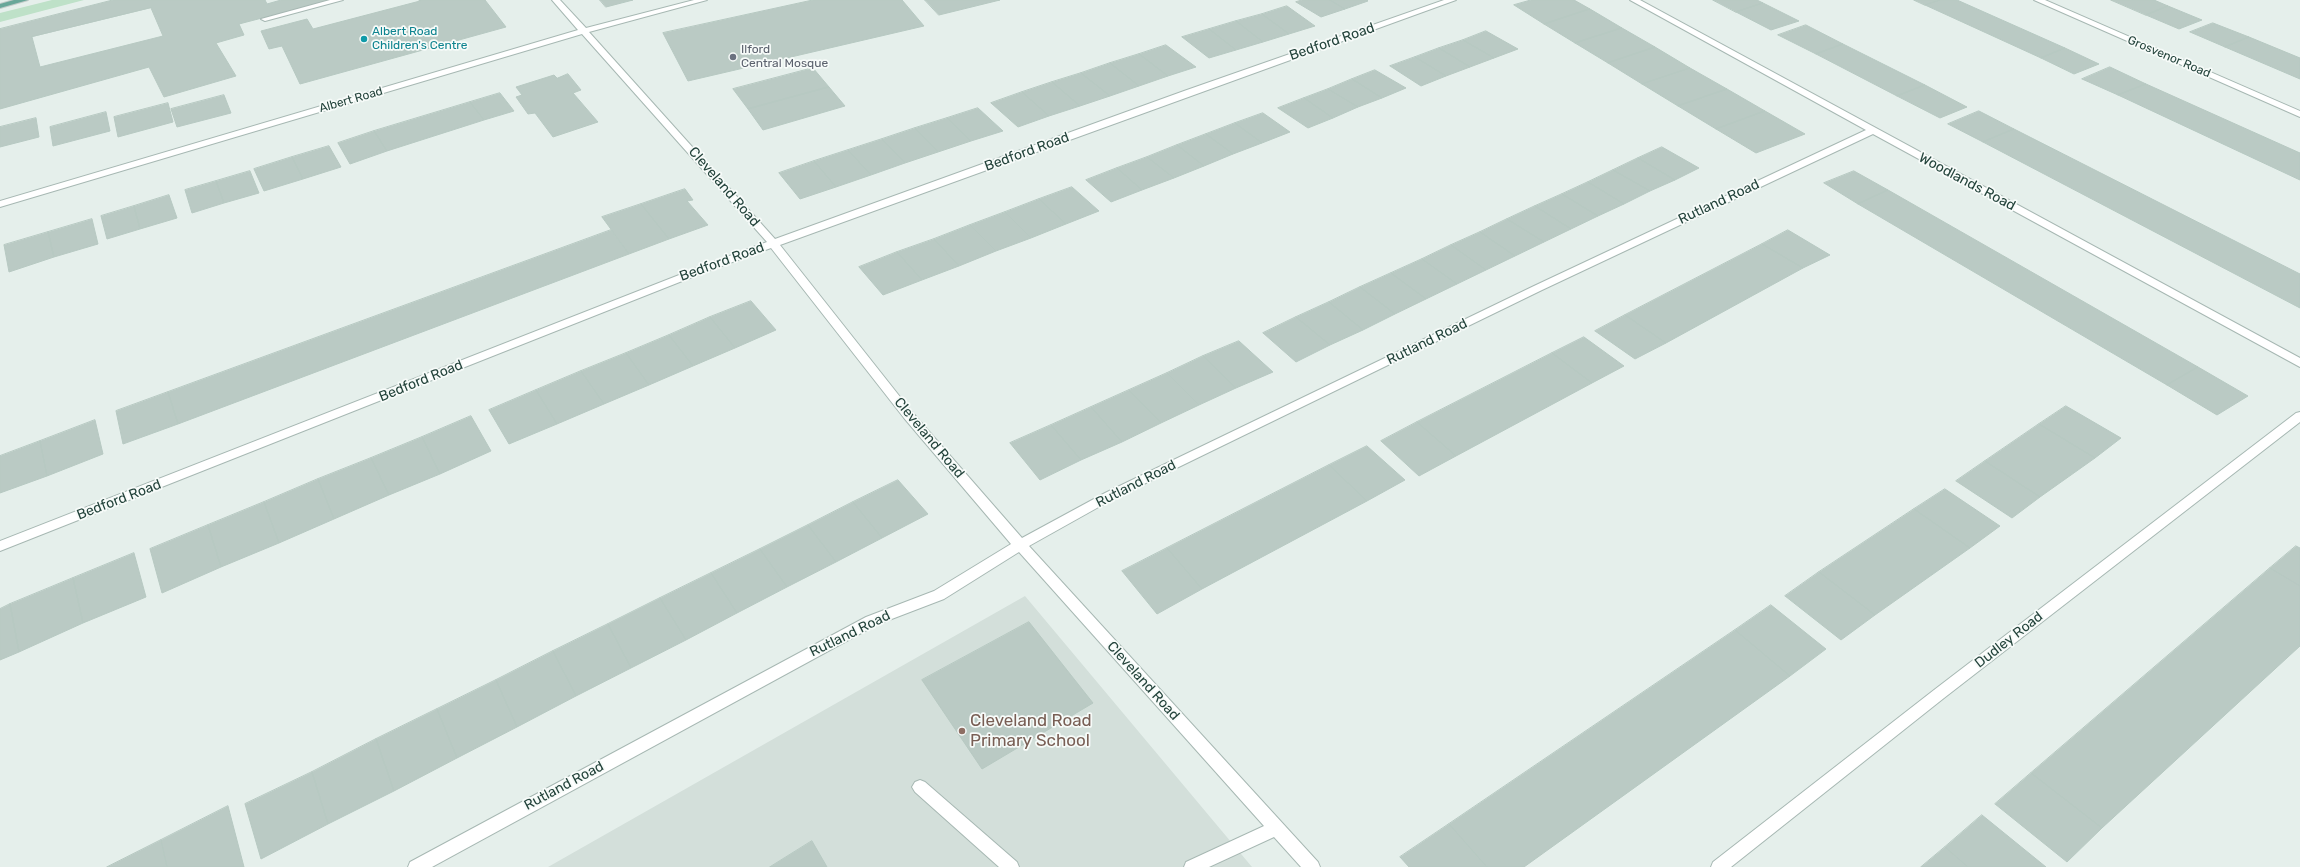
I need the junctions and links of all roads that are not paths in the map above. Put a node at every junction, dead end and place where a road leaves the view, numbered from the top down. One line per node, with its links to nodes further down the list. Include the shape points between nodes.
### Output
1 (24, 0): 8 (main road)
2 (338, 0): 9 (street)
3 (556, 0): 10 (street, Cleveland Road)
4 (703, 0): 10 (street, Albert Road)
5 (1452, 0): 14 (street, Bedford Road)
6 (1634, 0): 12 (street, Woodlands Road)
7 (2038, 0): 11 (street, Grosvenor Road)
8 (0, 6)
9 (266, 19)
10 (584, 31): 13 (street, Albert Road); 14 (street, Cleveland Road)
11 (2300, 114)
12 (1872, 131): 15 (street, Woodlands Road); 17 (street, Rutland Road, via 1538,288 1109,496)
13 (0, 204)
14 (773, 244): 17 (street, Cleveland Road, via 908,415); 18 (street, Bedford Road)
15 (2300, 362)
16 (2300, 416): 25 (street, Dudley Road)
17 (1020, 545): 20 (street, Cleveland Road); 21 (street, Rutland Road, via 939,595 871,621)
18 (0, 546)
19 (920, 787): 22 (street)
20 (1276, 828): 23 (street); 24 (street, Cleveland Road)
21 (416, 867)
22 (1011, 867)
23 (1192, 867)
24 (1312, 867)
25 (1719, 867)

